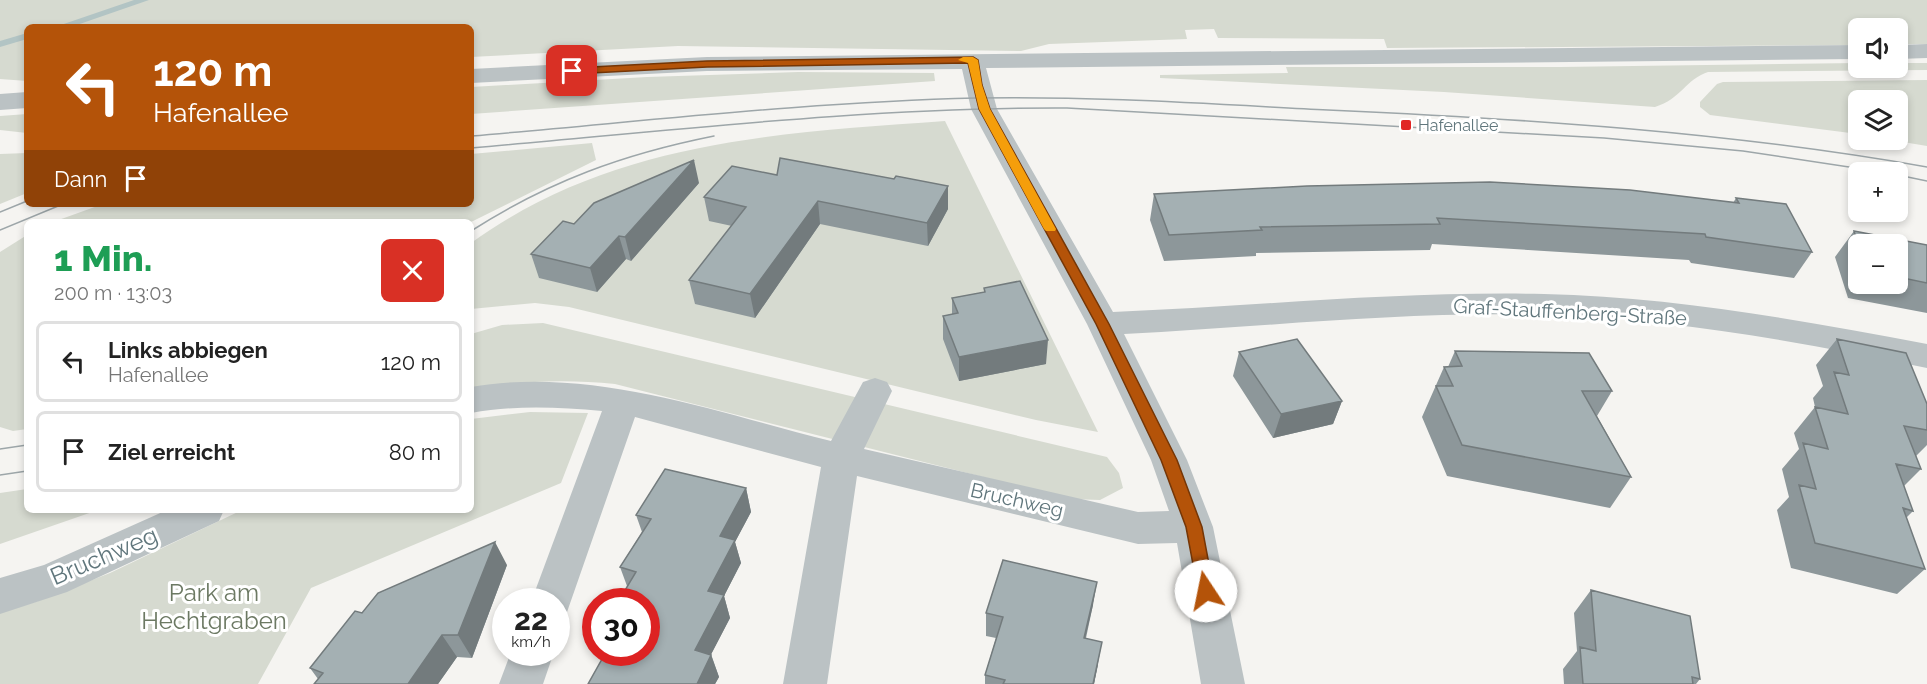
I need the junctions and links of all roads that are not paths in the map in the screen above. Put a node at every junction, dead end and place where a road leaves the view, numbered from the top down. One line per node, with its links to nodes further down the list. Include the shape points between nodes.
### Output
1 (1927, 51): 3 (street)
2 (1848, 52): 4 (street)
3 (1908, 52)
4 (973, 60): 5 (street, via 707,64); 8 (street, via 984,109)
5 (474, 76)
6 (24, 100): 7 (street)
7 (0, 102)
8 (1103, 324): 9 (street, Graf-Stauffenberg-Straße, via 1317,310 1493,304 1664,314 1761,326); 15 (street, via 1169,460)
9 (1927, 356)
10 (875, 391): 13 (street)
11 (474, 399): 12 (street, Bruchweg, via 504,394 558,394)
12 (623, 401): 13 (street, Bruchweg); 16 (street)
13 (842, 458): 15 (street, Bruchweg, via 1138,528); 20 (street)
14 (198, 513): 17 (street, Bruchweg, via 53,580)
15 (1194, 527): 21 (street)
16 (556, 588)
17 (0, 596)
18 (528, 666): 19 (street)
19 (521, 684)
20 (805, 684)
21 (1223, 684)

